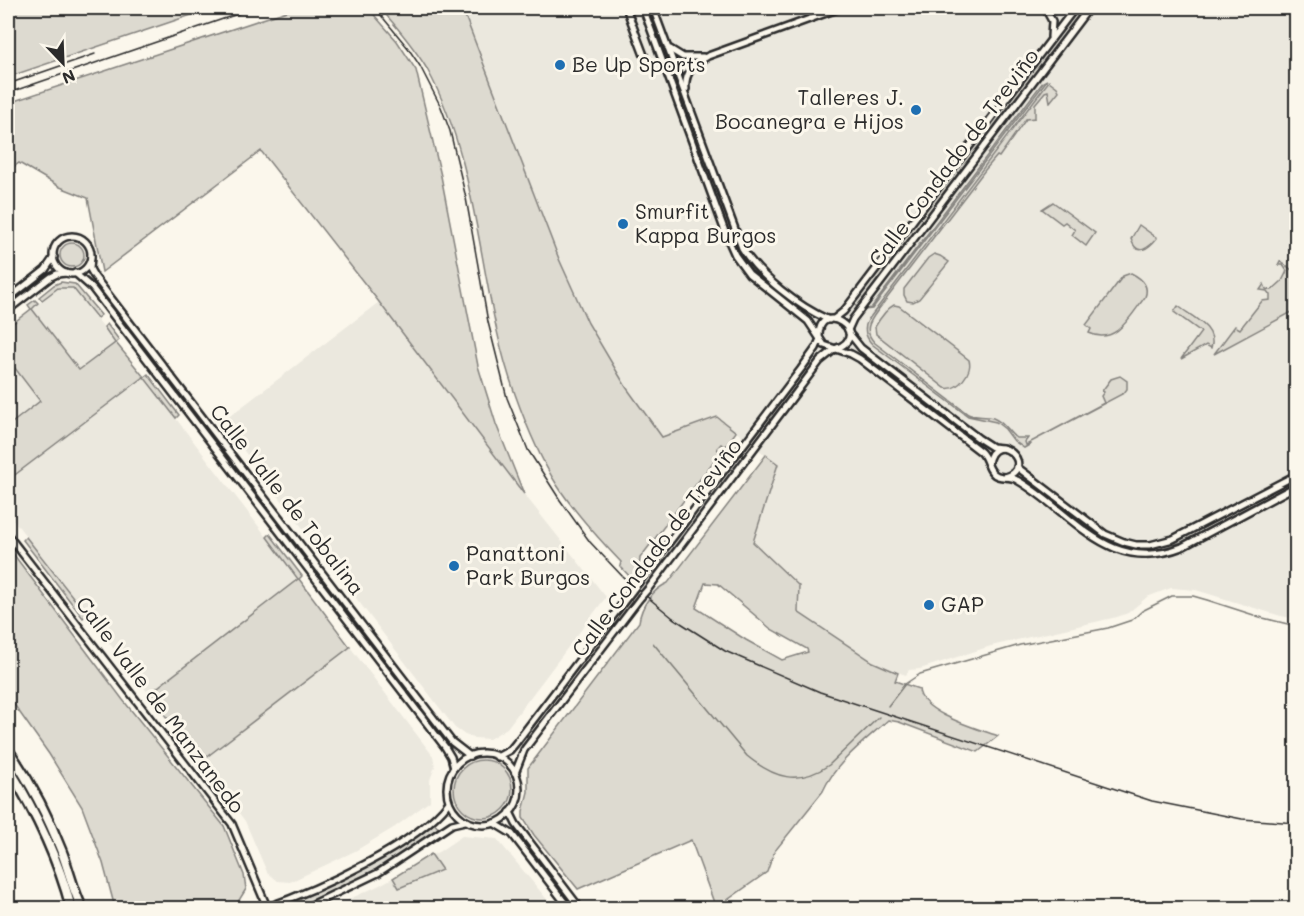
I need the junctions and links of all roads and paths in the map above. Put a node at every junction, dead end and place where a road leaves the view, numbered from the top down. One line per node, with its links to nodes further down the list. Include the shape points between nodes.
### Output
1 (643, 8): 21 (street, via 735,255 748,274 808,321)
2 (653, 8): 10 (street)
3 (840, 8): 11 (street)
4 (1047, 8): 5 (street); 9 (street, via 1052,21)
5 (1070, 8)
6 (1075, 8): 9 (street, Calle Condado de Treviño)
7 (1089, 8): 20 (street, Calle Condado de Treviño, via 853,319)
8 (628, 13): 12 (street)
9 (1050, 40): 19 (street, Calle Condado de Treviño, via 844,311)
10 (667, 45): 11 (street, via 683,57); 13 (street)
11 (708, 56): 13 (street, via 688,73)
12 (648, 66)
13 (686, 97): 19 (street, via 750,259 767,278 809,310)
14 (91, 256): 15 (street, via 88,243 71,236 57,243); 16 (street, via 87,266); 31 (street, Calle Valle de Tobalina, via 90,269 99,283 452,742)
15 (54, 257): 16 (street, via 60,268); 17 (street, via 45,270)
16 (73, 273): 18 (street, via 51,277); 34 (street, Calle Valle de Tobalina, via 92,288 445,747)
17 (8, 299)
18 (8, 310)
19 (832, 320): 20 (street, via 842,322); 21 (street, via 822,326)
20 (848, 332): 22 (street, via 845,344); 23 (street, via 861,348 978,438)
21 (820, 338): 22 (street, via 826,347); 32 (street, Calle Condado de Treviño, bridge, via 808,360 515,744)
22 (835, 349): 24 (street, via 851,354 878,373 981,452); 35 (street, Calle Condado de Treviño, bridge, via 816,367 524,750)
23 (1002, 448): 24 (street, via 991,454); 25 (street, via 1015,455)
24 (988, 465): 27 (street)
25 (1017, 467): 26 (street, via 1105,534 1136,545 1173,539); 27 (street)
26 (1296, 475)
27 (1002, 477): 28 (street, via 1017,480 1105,545 1147,554 1182,546)
28 (1296, 486)
29 (8, 535): 40 (street, Calle Valle de Manzanedo, via 232,824)
30 (8, 750): 42 (main road, via 47,817)
31 (470, 756): 32 (street); 34 (street)
32 (497, 757): 35 (street)
33 (8, 767): 41 (main road, via 48,842)
34 (454, 768): 36 (street, via 447,787)
35 (514, 773): 37 (street, via 518,792)
36 (449, 802): 38 (street); 40 (street, via 434,819 370,860)
37 (510, 812): 39 (street); 45 (street)
38 (466, 820): 39 (street); 43 (street, via 452,824 378,873)
39 (494, 823): 44 (street, via 514,837)
40 (265, 908)
41 (71, 909)
42 (82, 909)
43 (304, 909)
44 (569, 909)
45 (580, 909)

